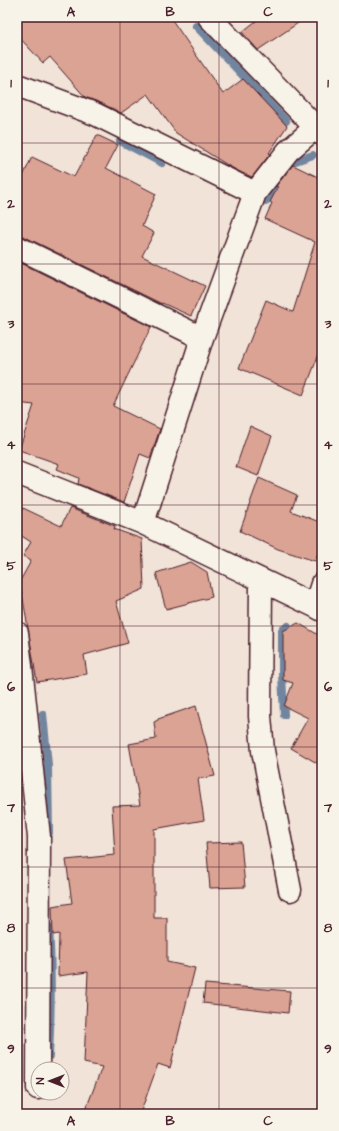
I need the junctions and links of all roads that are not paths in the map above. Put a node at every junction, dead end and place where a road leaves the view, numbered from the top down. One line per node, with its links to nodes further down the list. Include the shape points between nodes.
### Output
1 (209, 17): 3 (street)
2 (17, 85): 4 (street, via 95,114)
3 (320, 128): 4 (street, via 288,151)
4 (255, 192): 6 (street)
5 (17, 247): 6 (street)
6 (202, 338): 8 (street)
7 (17, 473): 8 (street)
8 (144, 523): 9 (street)
9 (261, 580): 11 (street); 13 (street, via 260,716 263,751)
10 (322, 584): 11 (street)
11 (318, 608)
12 (17, 633): 14 (street, via 39,837)
13 (290, 890)
14 (38, 1061)

